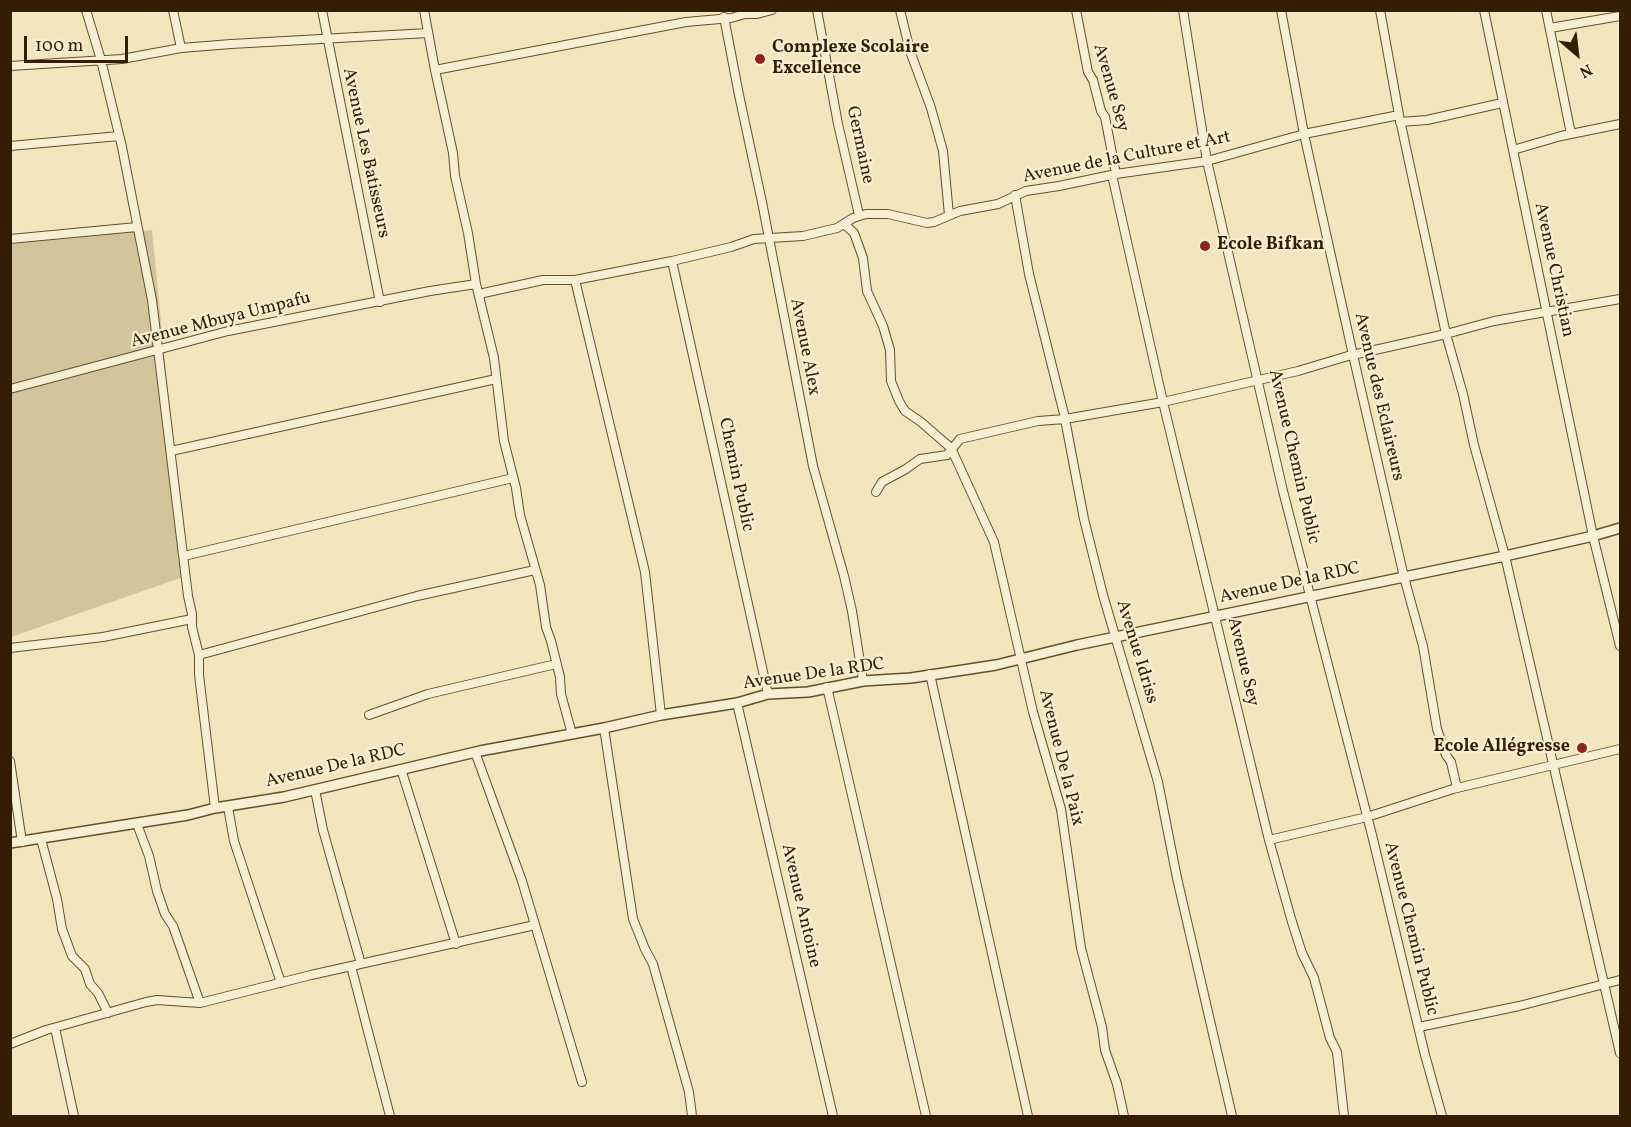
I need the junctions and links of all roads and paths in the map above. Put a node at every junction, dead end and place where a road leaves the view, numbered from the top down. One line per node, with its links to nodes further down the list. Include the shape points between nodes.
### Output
1 (86, 10): 20 (street)
2 (172, 10): 19 (street)
3 (322, 10): 18 (street, Avenue Les Batisseurs)
4 (424, 10): 17 (street)
5 (772, 10): 15 (street)
6 (817, 10): 34 (street, Germaine)
7 (900, 10): 35 (street, via 943,151)
8 (1076, 10): 32 (street, Avenue Sey, via 1088,72 1105,117)
9 (1183, 10): 31 (street, Avenue Chemin Public)
10 (1281, 10): 26 (street, Avenue des Eclaireurs)
11 (1380, 10): 24 (street)
12 (1484, 10): 23 (street, Avenue Christian)
13 (1546, 10): 16 (street)
14 (1620, 16): 16 (street)
15 (724, 17): 22 (street); 39 (street, Avenue Alex)
16 (1550, 28): 27 (street)
17 (428, 33): 18 (street); 22 (street)
18 (326, 39): 19 (street); 45 (street, Avenue Les Batisseurs)
19 (181, 48): 20 (street)
20 (101, 60): 21 (street); 28 (street)
21 (10, 66)
22 (435, 70): 42 (street)
23 (1502, 103): 24 (street, Avenue de la Culture et Art, via 1427,120); 30 (street, Avenue Christian)
24 (1400, 118): 26 (street, Avenue de la Culture et Art); 47 (street)
25 (1620, 124): 27 (street)
26 (1304, 134): 31 (street, Avenue de la Culture et Art); 49 (street, Avenue des Eclaireurs)
27 (1571, 134): 30 (street)
28 (119, 136): 29 (street); 37 (street)
29 (10, 146)
30 (1513, 150): 46 (street, Avenue Christian)
31 (1208, 161): 32 (street, Avenue de la Culture et Art); 51 (street, Avenue Chemin Public)
32 (1114, 174): 33 (street, Avenue de la Culture et Art); 53 (street, Avenue Sey)
33 (1014, 195): 35 (street, Avenue de la Culture et Art, via 998,204); 54 (street, Avenue Idriss, via 1035,302)
34 (859, 215): 35 (street, Avenue de la Culture et Art, via 888,214 927,223); 36 (street, Avenue de la Culture et Art)
35 (949, 215)
36 (844, 224): 39 (street, Avenue de la Culture et Art, via 803,236); 55 (street, via 854,233 863,258 867,291 890,350 891,381 899,401 905,411)
37 (137, 227): 38 (street); 48 (street, via 152,300)
38 (10, 239)
39 (768, 239): 40 (street, Avenue de la Culture et Art, via 754,239); 75 (street, Avenue Alex, via 813,466 852,611)
40 (672, 261): 41 (street, Avenue de la Culture et Art); 77 (street, Chemin Public)
41 (575, 280): 43 (street, Avenue de la Culture et Art, via 543,280); 80 (street, via 645,572)
42 (476, 284): 43 (street); 45 (street, Avenue Mbuya Umpafu)
43 (479, 294): 50 (street)
44 (1620, 300): 46 (street)
45 (380, 302): 48 (street, Avenue Mbuya Umpafu, via 228,331)
46 (1546, 312): 47 (street); 60 (street, Avenue Christian)
47 (1446, 334): 49 (street); 62 (street)
48 (157, 351): 52 (street, Avenue Mbuya Umpafu); 56 (street)
49 (1353, 355): 51 (street); 64 (street, Avenue des Eclaireurs)
50 (496, 379): 56 (street); 57 (street)
51 (1259, 380): 53 (street); 65 (street, Avenue Chemin Public)
52 (10, 389)
53 (1163, 402): 54 (street); 66 (street, Avenue Sey)
54 (1065, 419): 55 (street, via 1038,421 960,439); 68 (street, Avenue Idriss, via 1087,530)
55 (951, 448): 58 (street, via 947,454 920,459 882,482); 72 (street, Avenue De la Paix, via 994,542)
56 (171, 451): 61 (street)
57 (513, 478): 61 (street); 63 (street)
58 (876, 492)
59 (1620, 528): 60 (street, Avenue De la RDC)
60 (1593, 536): 62 (street, Avenue De la RDC); 69 (street, Avenue Christian)
61 (184, 556): 67 (street)
62 (1505, 556): 64 (street, Avenue De la RDC); 86 (street)
63 (535, 570): 71 (street, via 417,596); 73 (street)
64 (1404, 577): 65 (street, Avenue De la RDC); 88 (street, Avenue des Eclaireurs, via 1424,646 1437,729)
65 (1311, 597): 66 (street, Avenue De la RDC); 92 (street, Avenue Chemin Public)
66 (1216, 617): 68 (street, Avenue De la RDC); 95 (street, Avenue Sey)
67 (192, 619): 70 (street, via 103,638); 71 (street)
68 (1116, 637): 72 (street, Avenue De la RDC); 119 (street, Avenue Idriss, via 1158,782)
69 (1620, 646)
70 (10, 648)
71 (199, 655): 91 (street)
72 (1021, 658): 74 (street, Avenue De la RDC); 118 (street, Avenue De la Paix, via 1061,809 1081,948)
73 (556, 664): 79 (street, via 428,693); 82 (street)
74 (930, 674): 75 (street, Avenue De la RDC); 117 (street)
75 (863, 681): 76 (street, Avenue De la RDC)
76 (827, 687): 77 (street, Avenue De la RDC); 116 (street)
77 (768, 694): 78 (street, Avenue De la RDC)
78 (737, 703): 80 (street, Avenue De la RDC); 115 (street, Avenue Antoine)
79 (369, 715)
80 (661, 715): 81 (street, Avenue De la RDC)
81 (604, 728): 82 (street, Avenue De la RDC); 114 (street, via 633,919 654,964)
82 (572, 734): 84 (street, Avenue De la RDC)
83 (1620, 749): 86 (street)
84 (475, 752): 87 (street, Avenue De la RDC); 98 (street)
85 (10, 761): 96 (street)
86 (1553, 766): 88 (street); 104 (street)
87 (401, 769): 89 (street, Avenue De la RDC); 99 (street)
88 (1457, 788): 92 (street)
89 (315, 790): 90 (street, Avenue De la RDC); 100 (street)
90 (228, 807): 91 (street, Avenue De la RDC); 103 (street, via 234,842)
91 (215, 808): 93 (street, Avenue De la RDC)
92 (1367, 817): 95 (street); 107 (street, Avenue Chemin Public)
93 (137, 824): 94 (street, Avenue De la RDC); 105 (street, via 157,891)
94 (41, 839): 96 (street, Avenue De la RDC); 106 (street, via 72,956 85,969)
95 (1269, 840): 120 (street, Avenue Sey, via 1292,922 1337,1052)
96 (22, 842): 97 (street, Avenue De la RDC)
97 (10, 843)
98 (535, 925): 99 (street); 111 (street)
99 (456, 944): 100 (street)
100 (361, 964): 101 (street)
101 (351, 966): 103 (street); 113 (street)
102 (1620, 980): 104 (street)
103 (281, 983): 105 (street)
104 (1605, 984): 107 (street); 110 (street)
105 (201, 1003): 106 (street, via 157,1000)
106 (108, 1013): 108 (street)
107 (1419, 1027): 121 (street, Avenue Chemin Public)
108 (56, 1028): 109 (street); 112 (street)
109 (10, 1044)
110 (1620, 1053)
111 (582, 1082)
112 (74, 1116)
113 (390, 1116)
114 (692, 1116)
115 (833, 1116)
116 (926, 1116)
117 (1028, 1116)
118 (1124, 1116)
119 (1232, 1116)
120 (1344, 1116)
121 (1442, 1116)

